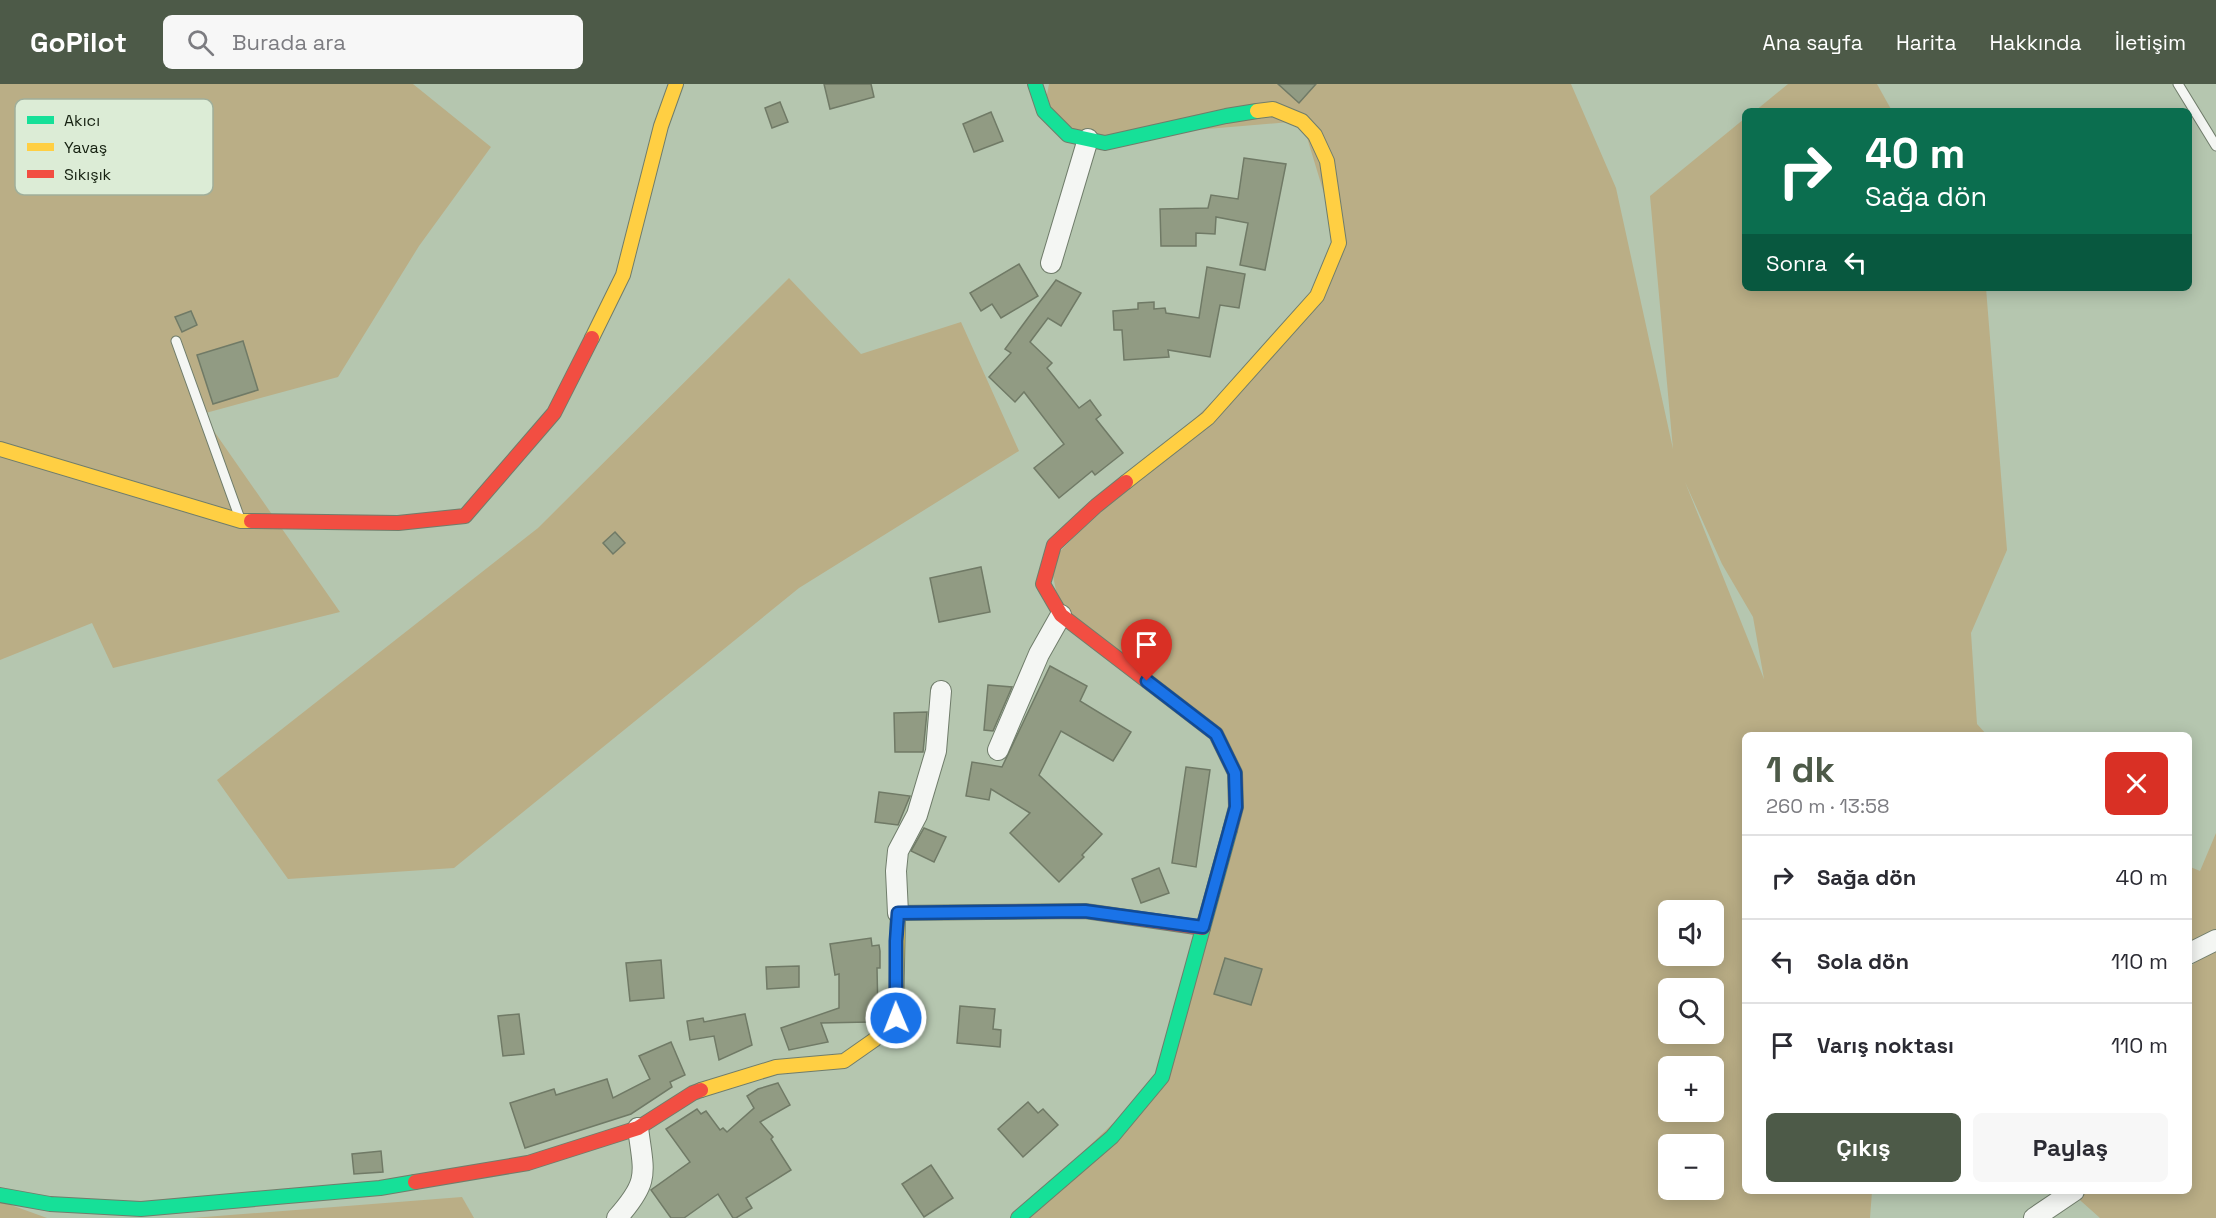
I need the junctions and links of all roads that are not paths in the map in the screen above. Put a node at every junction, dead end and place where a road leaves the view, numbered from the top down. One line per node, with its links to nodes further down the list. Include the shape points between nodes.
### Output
1 (676, 84): 9 (street, via 661,126 623,275 554,413 465,516 398,523)
2 (1035, 84): 4 (street, via 1044,111 1068,135)
3 (2178, 84): 5 (lane)
4 (1088, 139): 6 (street); 10 (street, via 1105,143 1273,109 1302,121 1315,135 1327,161 1339,243 1317,296 1208,418 1096,506 1054,545 1043,584)
5 (2216, 146)
6 (1051, 263)
7 (176, 341): 9 (lane)
8 (0, 448): 9 (street)
9 (241, 521)
10 (1061, 615): 12 (street, via 1039,654); 14 (street, via 1216,734 1235,773 1236,807)
11 (941, 691): 13 (street, via 936,751 918,815 898,851)
12 (998, 750)
13 (898, 913): 14 (street, via 1085,911); 17 (street, via 896,1018 874,1040 844,1061 776,1067 693,1093)
14 (1203, 927): 21 (street, via 1162,1077 1112,1137)
15 (2216, 940): 16 (street)
16 (2192, 952)
17 (638, 1128): 19 (street, via 528,1163 380,1188 141,1209 50,1204); 20 (street, via 644,1173 636,1197)
18 (2070, 1194): 22 (street)
19 (0, 1195)
20 (617, 1218)
21 (1018, 1218)
22 (2034, 1218)

